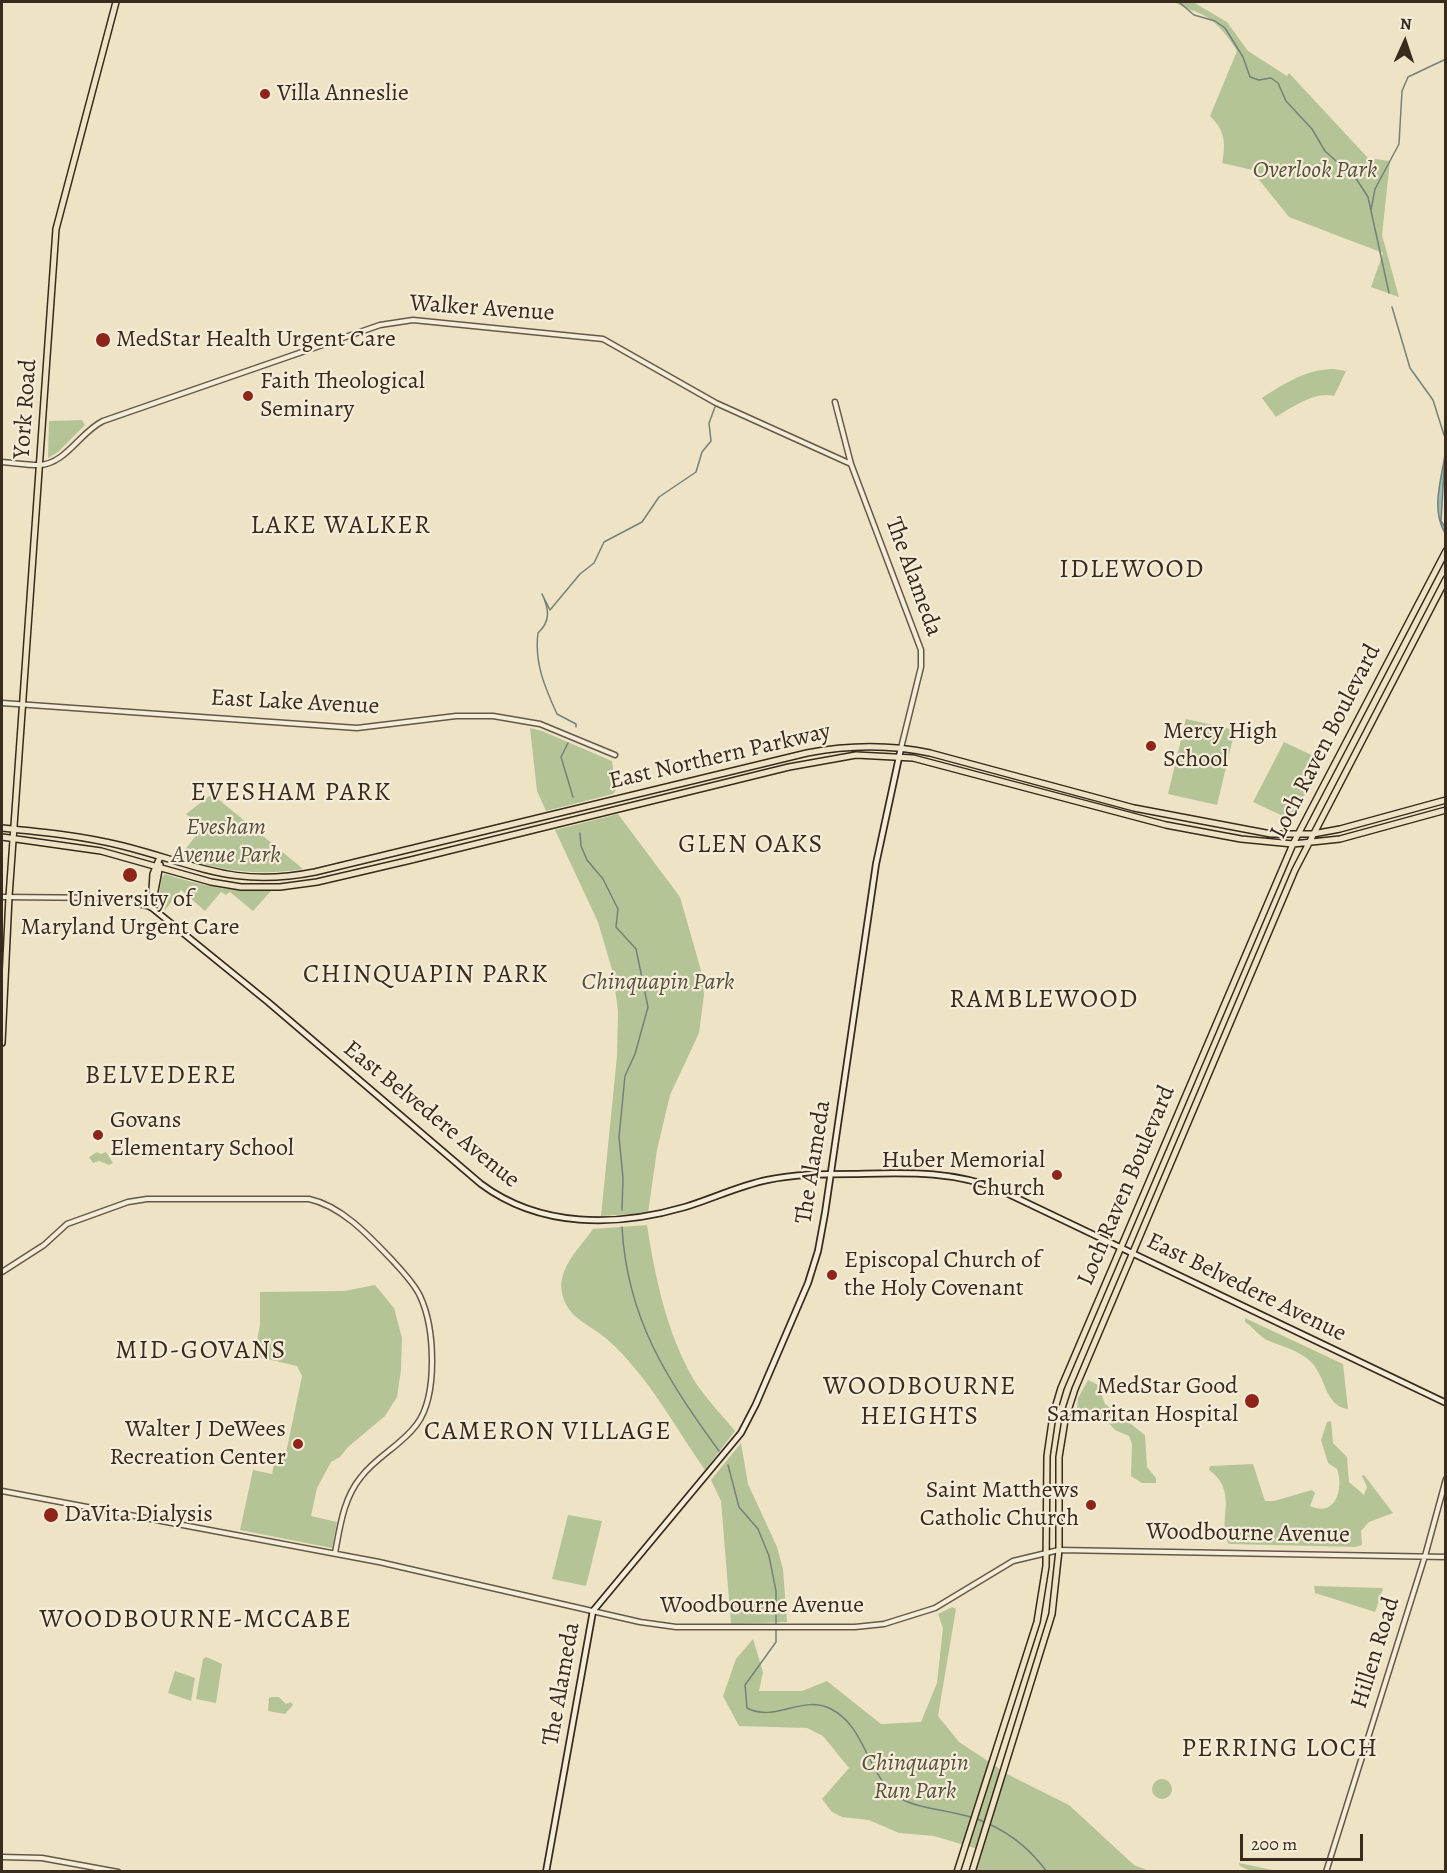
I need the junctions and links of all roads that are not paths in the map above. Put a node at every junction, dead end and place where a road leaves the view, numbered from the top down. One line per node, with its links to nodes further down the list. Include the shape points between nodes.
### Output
1 (116, 2): 5 (main road, York Road, via 57,226)
2 (835, 404): 4 (street, The Alameda)
3 (2, 462): 5 (street)
4 (851, 464): 5 (street, Walker Avenue, via 716,403 603,339 413,320 380,326 103,421 86,431 59,458); 10 (street, The Alameda, via 921,650 921,667)
5 (40, 465): 9 (main road, York Road)
6 (1446, 551): 18 (main road, Loch Raven Boulevard)
7 (1446, 579): 17 (main road, Loch Raven Boulevard)
8 (2, 703): 9 (street, East Lake Avenue)
9 (23, 705): 11 (street, East Lake Avenue, via 357,728 456,716 493,716 540,724); 16 (main road, York Road)
10 (901, 748): 12 (main road, The Alameda); 18 (main road, East Northern Parkway, via 1134,808 1255,832); 23 (main road, East Northern Parkway, via 851,747 807,753 295,876 227,876)
11 (615, 755)
12 (898, 757): 22 (main road, East Northern Parkway, via 932,762 1166,825); 24 (main road, East Northern Parkway, via 868,754 818,760 297,885 233,886); 29 (main road, The Alameda, via 876,864)
13 (1446, 800): 17 (main road, East Northern Parkway)
14 (1446, 810): 21 (main road, East Northern Parkway, via 1359,835)
15 (2, 828): 16 (main road, East Northern Parkway)
16 (15, 830): 20 (main road, York Road); 23 (main road, East Northern Parkway, via 79,837)
17 (1313, 834): 18 (main road, East Northern Parkway); 21 (main road, Loch Raven Boulevard)
18 (1298, 835): 22 (main road, Loch Raven Boulevard)
19 (2, 837): 20 (main road, East Northern Parkway)
20 (14, 838): 24 (main road, East Northern Parkway, via 101,851); 26 (main road, York Road)
21 (1308, 843): 22 (main road, East Northern Parkway); 31 (main road, Loch Raven Boulevard)
22 (1293, 844): 30 (main road, Loch Raven Boulevard)
23 (160, 857): 24 (main road)
24 (157, 866): 27 (main road)
25 (2, 897): 26 (street, East Belvedere Avenue)
26 (9, 897): 27 (street, East Belvedere Avenue, via 113,898); 28 (main road, York Road)
27 (151, 907): 29 (main road, East Belvedere Avenue, via 481,1184 523,1209 573,1219 627,1219 685,1207 764,1180)
28 (2, 1043)
29 (831, 1174): 30 (main road, East Belvedere Avenue, via 927,1173 963,1177 999,1189); 41 (main road, The Alameda, via 813,1267 748,1421 726,1454)
30 (1121, 1248): 31 (main road, East Belvedere Avenue); 37 (main road, Loch Raven Boulevard, via 1053,1415 1046,1473)
31 (1133, 1254): 33 (main road, East Belvedere Avenue); 36 (main road, Loch Raven Boulevard, via 1065,1420 1059,1457)
32 (2, 1272): 38 (street, via 44,1245 63,1226 147,1199 309,1199 336,1210 377,1244 414,1286 424,1306 430,1332 430,1390 417,1423 369,1468 353,1490 342,1516)
33 (1446, 1403)
34 (1446, 1479): 39 (street, Hillen Road)
35 (2, 1491): 38 (street, Woodbourne Avenue)
36 (1059, 1550): 37 (street, Woodbourne Avenue); 39 (street, Woodbourne Avenue); 43 (main road, Loch Raven Boulevard)
37 (1047, 1552): 41 (street, Woodbourne Avenue, via 998,1568 919,1615 884,1624 676,1628); 42 (main road, Loch Raven Boulevard)
38 (335, 1553): 41 (street, Woodbourne Avenue)
39 (1425, 1556): 40 (street, Woodbourne Avenue); 51 (street, Hillen Road)
40 (1446, 1557)
41 (593, 1611): 48 (main road, The Alameda)
42 (1040, 1612): 43 (main road); 44 (main road, Loch Raven Boulevard)
43 (1052, 1614): 45 (main road, Loch Raven Boulevard)
44 (1022, 1673): 45 (main road); 49 (main road, Loch Raven Boulevard)
45 (1033, 1678): 50 (main road, Loch Raven Boulevard)
46 (2, 1857): 47 (street, via 42,1858)
47 (118, 1872)
48 (546, 1872)
49 (957, 1872)
50 (972, 1872)
51 (1326, 1872)

